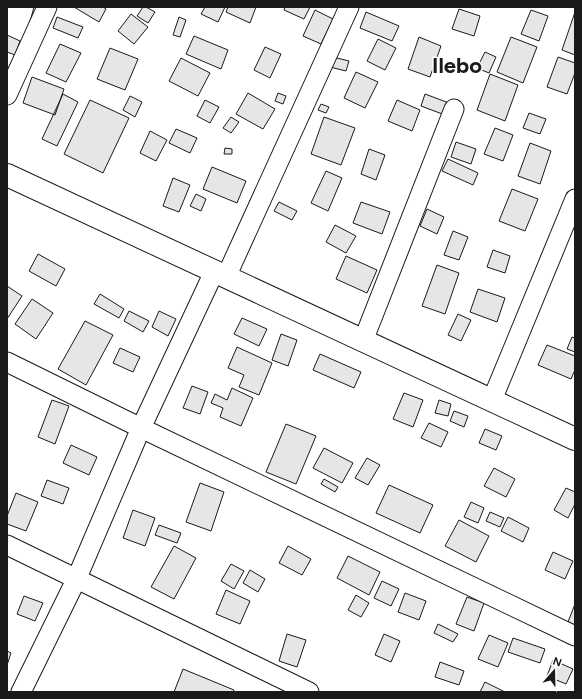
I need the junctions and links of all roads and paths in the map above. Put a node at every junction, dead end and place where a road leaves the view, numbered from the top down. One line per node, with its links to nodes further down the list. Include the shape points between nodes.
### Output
1 (47, 7): 3 (street)
2 (349, 7): 7 (street)
3 (7, 95)
4 (454, 109): 8 (street)
5 (7, 175): 7 (main road)
6 (575, 199): 10 (street)
7 (220, 274): 8 (main road); 11 (street)
8 (363, 341): 10 (main road)
9 (7, 362): 11 (street)
10 (492, 400): 12 (main road)
11 (141, 428): 14 (street); 15 (street)
12 (575, 439)
13 (7, 545): 14 (street)
14 (76, 580): 16 (street); 17 (street)
15 (575, 636)
16 (21, 692)
17 (309, 692)

